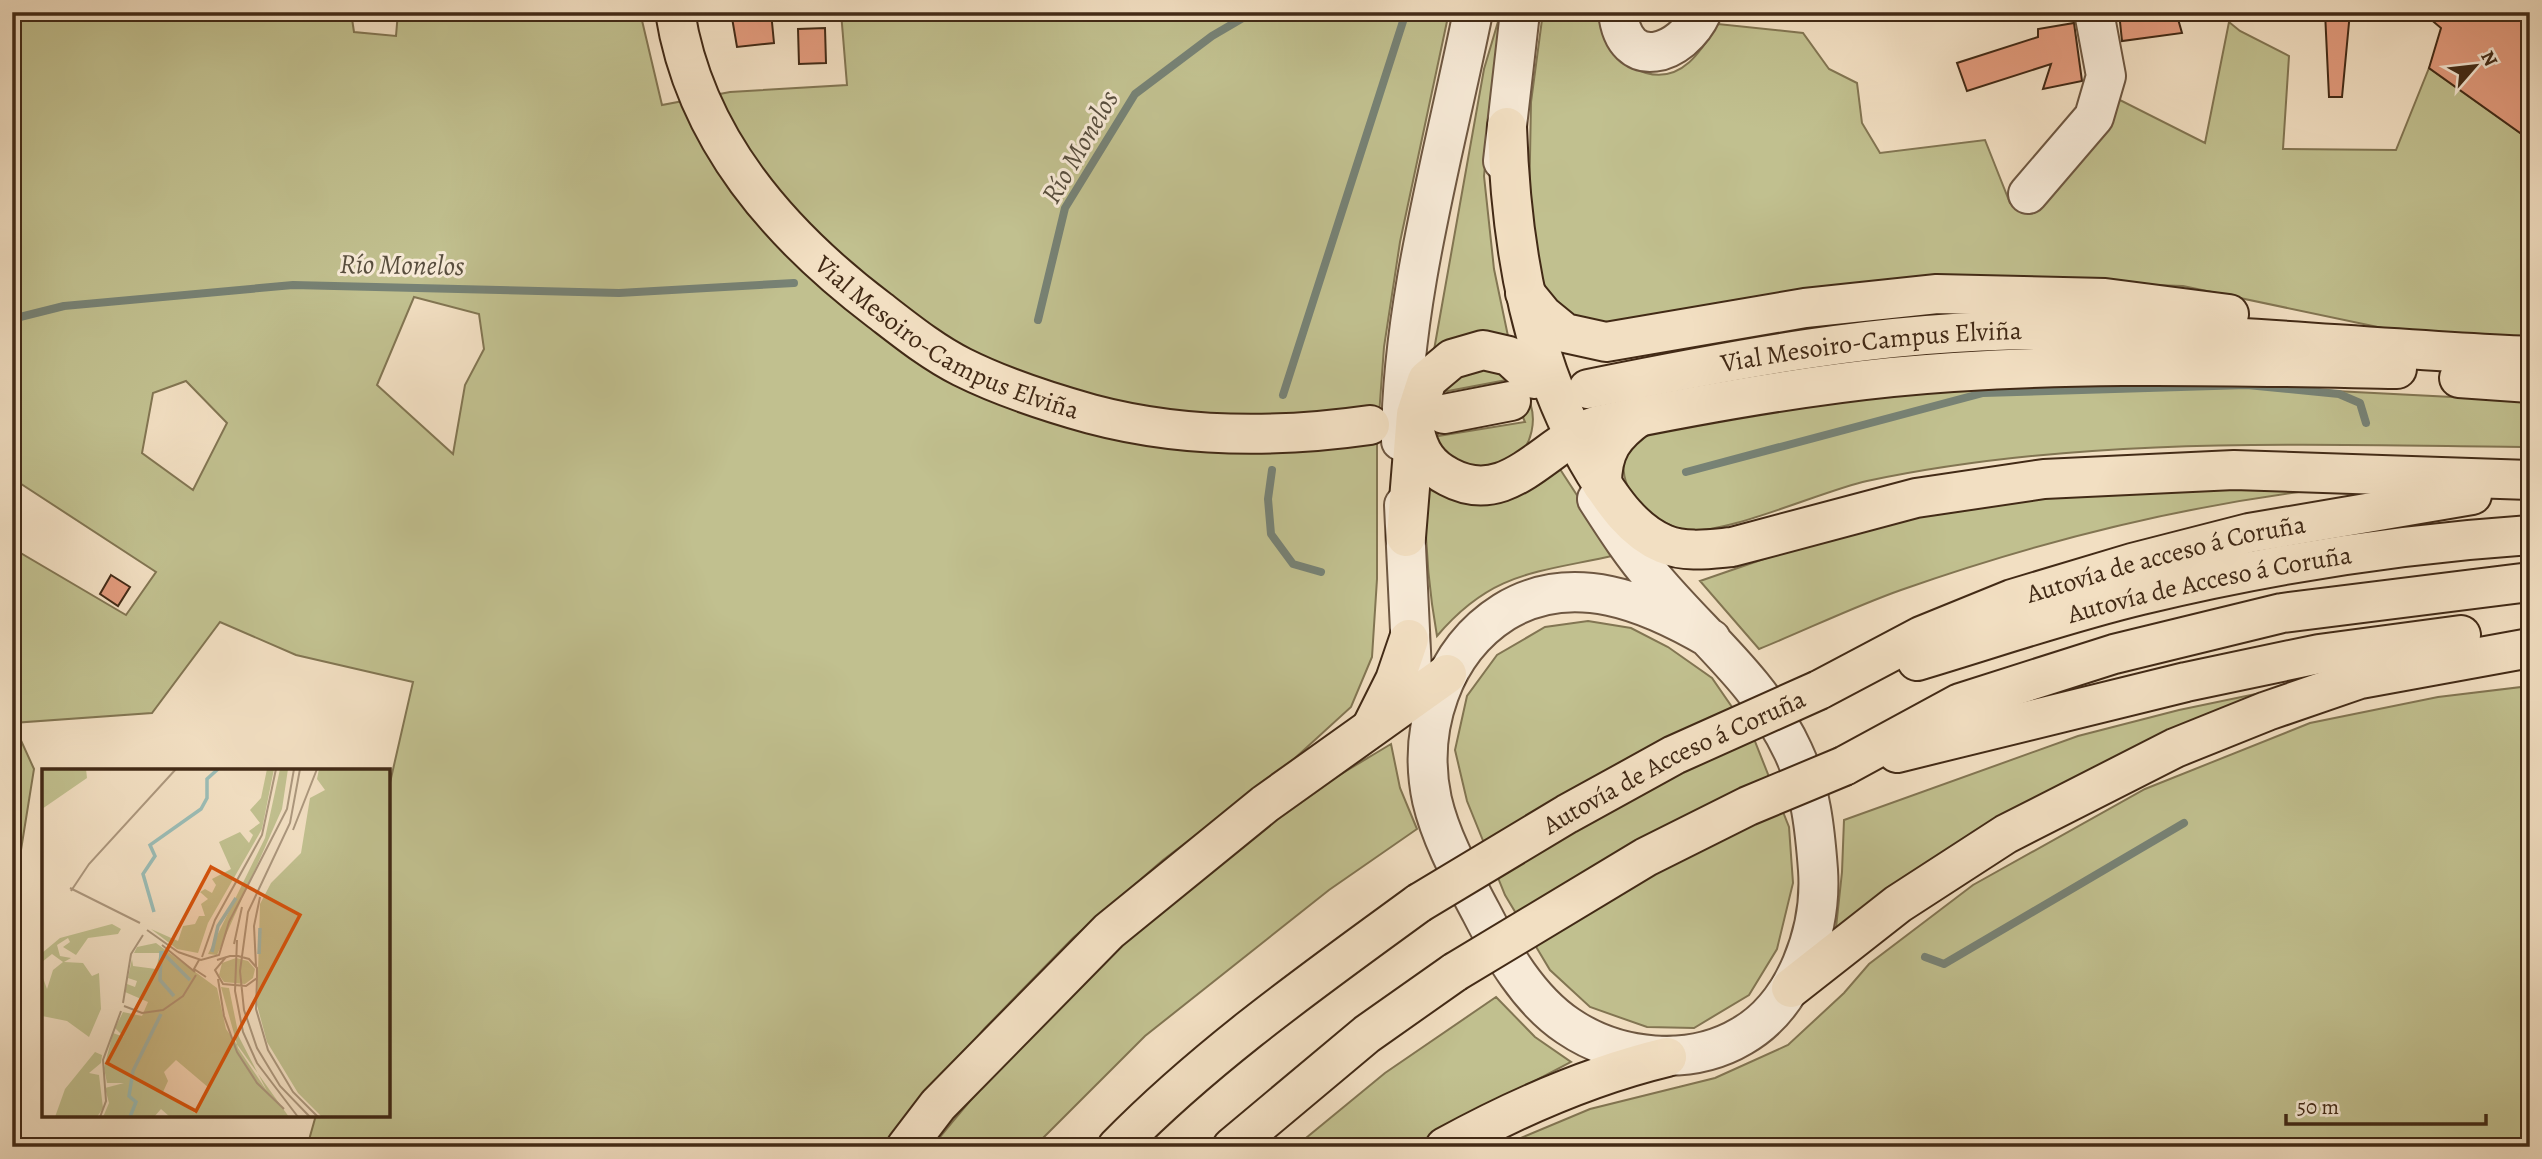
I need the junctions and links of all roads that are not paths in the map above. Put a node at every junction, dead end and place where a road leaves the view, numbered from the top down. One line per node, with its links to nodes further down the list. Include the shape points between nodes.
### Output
1 (674, 12): 17 (main road, Vial Mesoiro-Campus Elviña, via 696,92 752,190 794,238 842,282 961,366 1024,393 1093,414 1174,428 1318,432)
2 (1474, 12): 23 (street, via 1424,252 1406,369 1401,437)
3 (1520, 12): 7 (street)
4 (1702, 12): 6 (street, via 1680,43 1661,53 1645,51)
5 (2094, 12): 8 (street, via 2106,76 2094,117)
6 (1623, 27)
7 (1507, 127): 9 (main road, via 1513,228); 14 (street, via 1502,239 1520,330)
8 (2028, 194)
9 (1525, 293): 11 (main road, via 1565,332 1594,342 1853,302 1937,294 2010,294 2190,308 2323,331); 18 (main road)
10 (2530, 356): 11 (main road, Vial Mesoiro-Campus Elviña)
11 (2391, 360): 12 (main road, Vial Mesoiro-Campus Elviña); 13 (main road, Vial Mesoiro-Campus Elviña, via 2296,340 2031,330 1861,340); 15 (main road, via 2002,370 1855,382)
12 (2530, 383)
13 (1588, 388)
14 (1522, 390): 16 (main road); 16 (main road, via 1509,356 1483,350 1452,359 1438,368 1421,390); 18 (street)
15 (1640, 416): 18 (main road, via 1598,425); 20 (main road, via 1611,441)
16 (1430, 422): 18 (main road, via 1421,451 1437,470 1457,482 1483,487 1517,477); 23 (main road)
17 (1370, 425)
18 (1568, 438): 20 (main road); 27 (street, via 1632,551)
19 (2530, 480): 20 (main road, via 2234,471 2044,479 1916,498 1732,547 1702,550 1665,544 1648,535)
20 (1602, 484)
21 (2530, 485): 30 (main road, Autovía de acceso á Coruña, via 2249,533 2132,563 2012,599 1921,636)
22 (2530, 536): 30 (main road, Autovía de Acceso á Coruña, via 2448,541 2293,562 2139,596)
23 (1406, 537): 26 (street)
24 (2530, 582): 32 (main road, Autovía de Acceso á Coruña, via 2282,613 2114,654 1960,703)
25 (2530, 633): 32 (main road, via 2468,634 2319,654)
26 (1409, 639): 29 (street); 31 (main road, via 1395,680)
27 (1711, 639): 29 (street, via 1632,600 1601,594 1548,594 1526,599 1490,621); 33 (street, via 1767,704 1794,753 1814,817 1819,884 1810,940)
28 (2530, 648): 33 (main road, via 2360,679 2175,748 2006,834 1898,904)
29 (1432, 684): 31 (main road); 34 (street, via 1428,748 1432,799 1459,870 1487,924 1534,995 1567,1026 1599,1042)
30 (1819, 690): 36 (main road, Autovía de Acceso á Coruña, bridge, via 1674,755 1419,903 1296,993)
31 (1369, 730): 35 (main road, via 1265,804 1109,931 938,1105)
32 (1844, 766): 37 (main road, Autovía de Acceso á Coruña, bridge, via 1748,806 1646,857 1455,972 1367,1034)
33 (1791, 988): 34 (street, via 1745,1035 1719,1048)
34 (1667, 1057): 38 (main road, via 1573,1085)
35 (906, 1147)
36 (1116, 1147)
37 (1232, 1147)
38 (1445, 1147)

